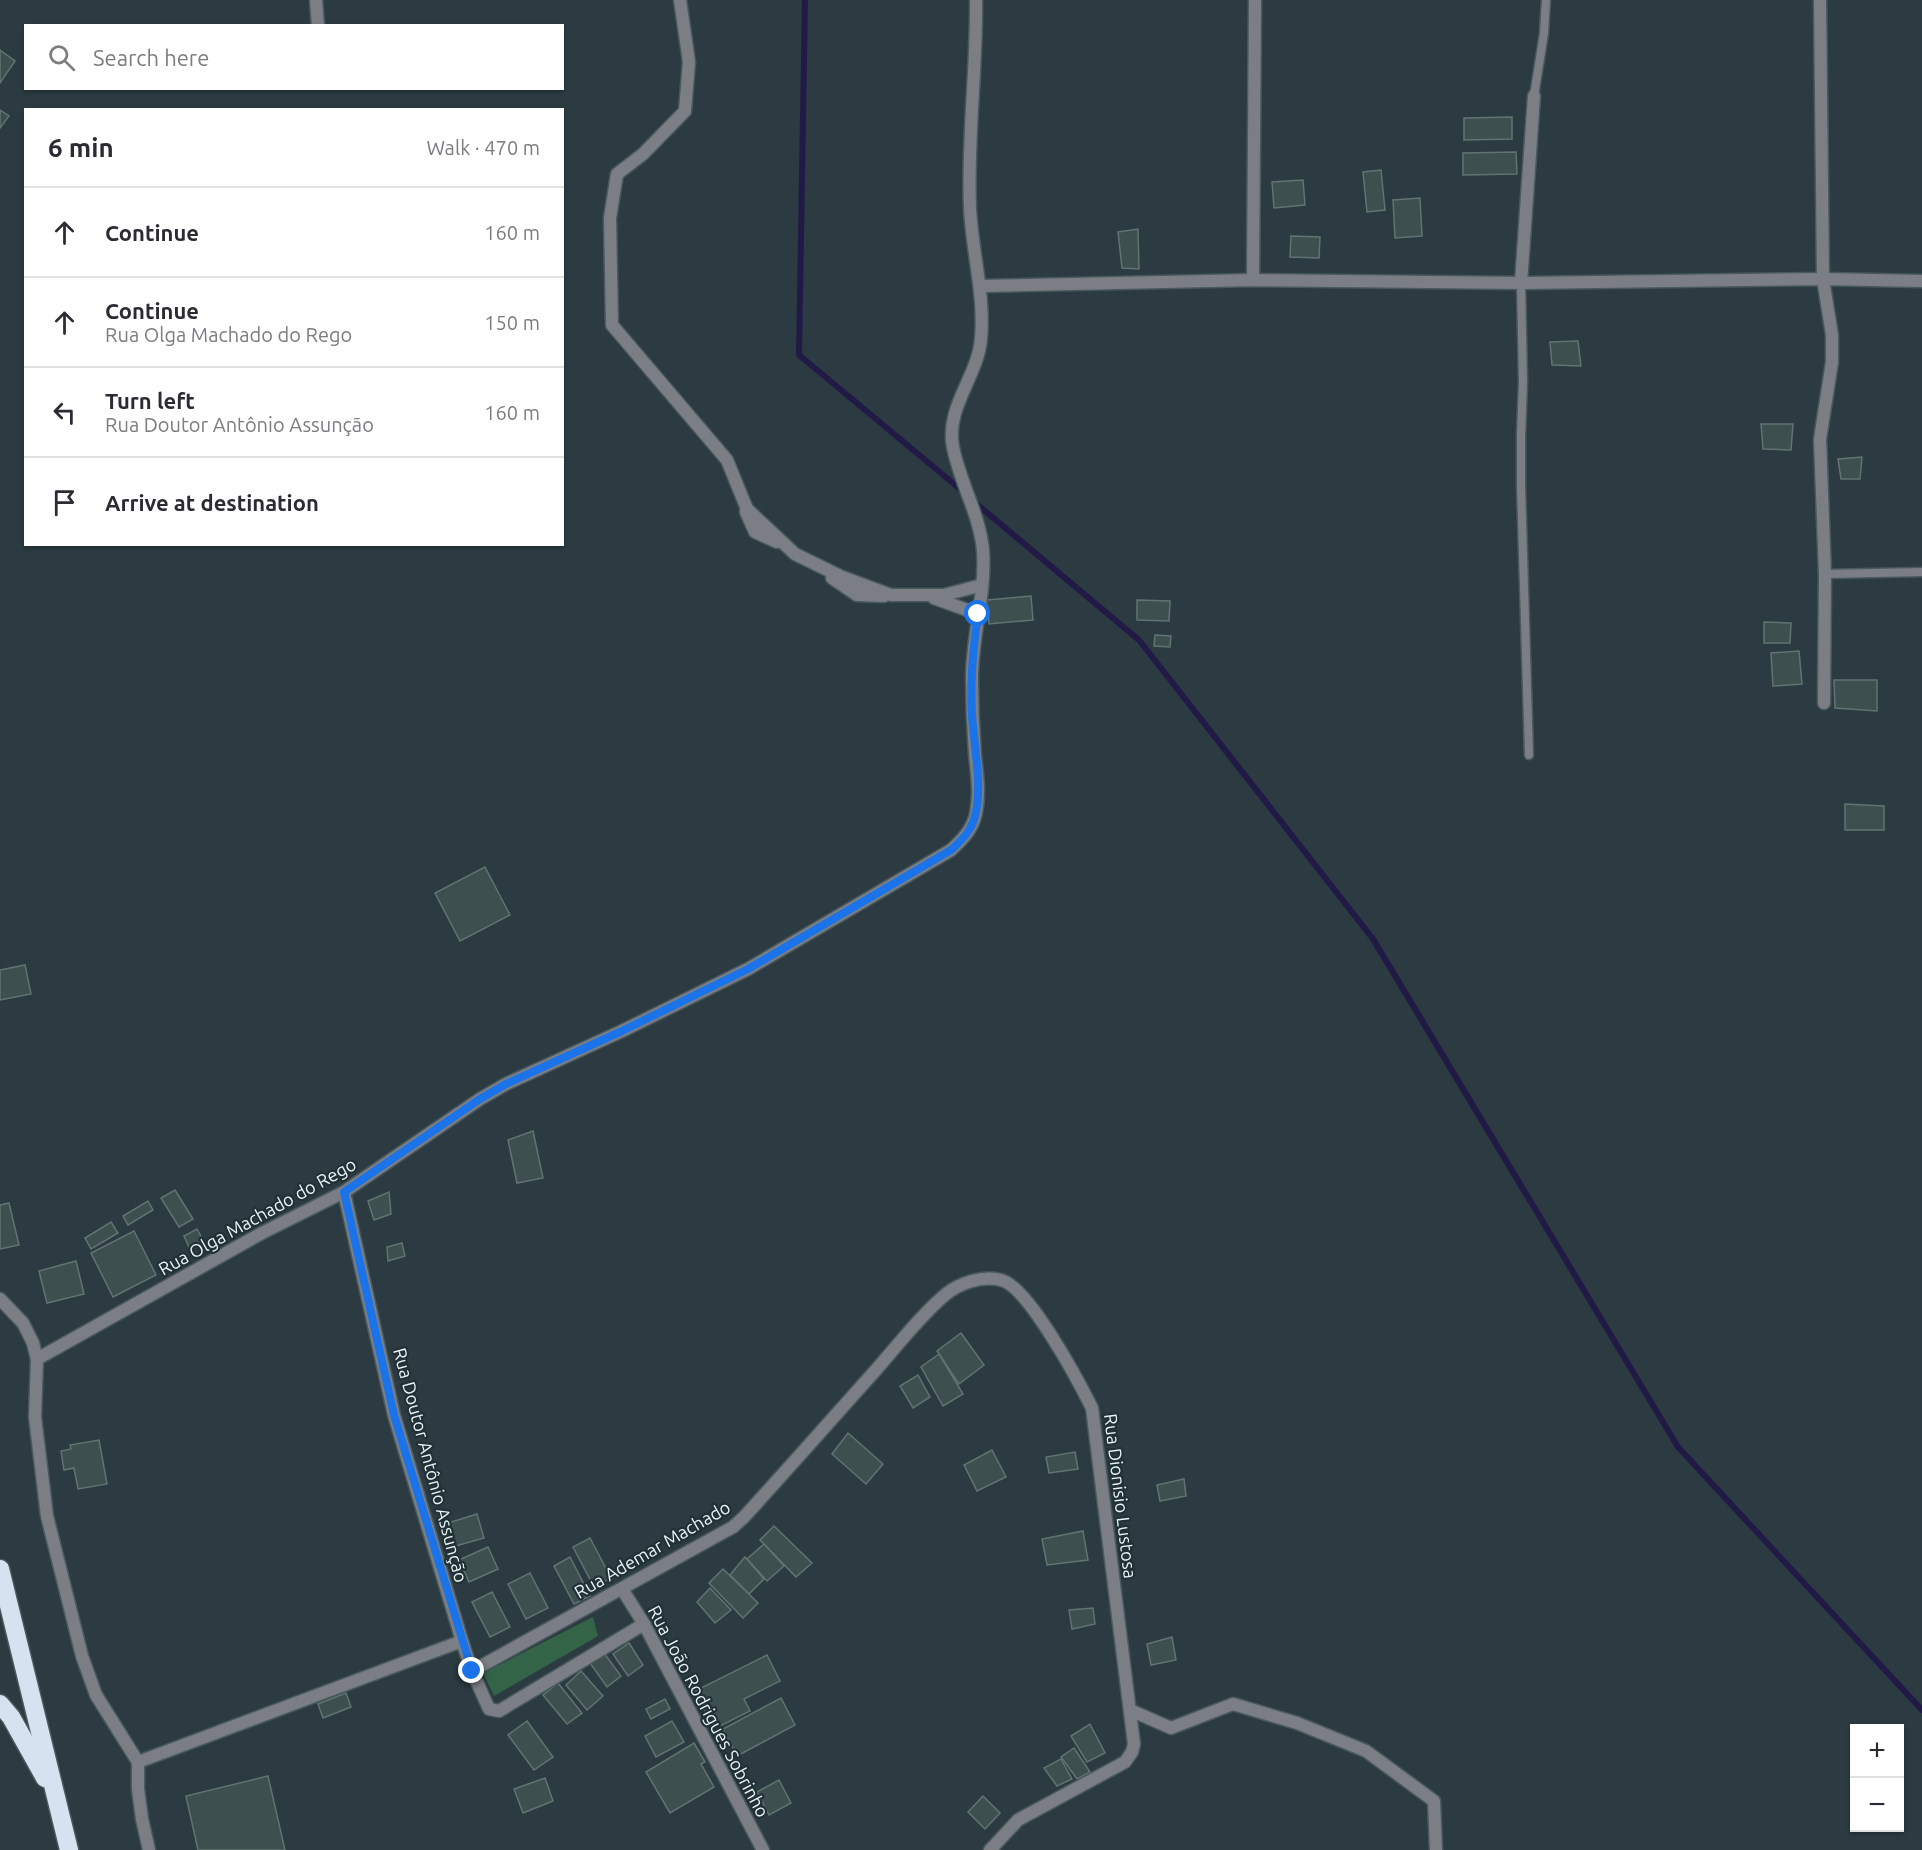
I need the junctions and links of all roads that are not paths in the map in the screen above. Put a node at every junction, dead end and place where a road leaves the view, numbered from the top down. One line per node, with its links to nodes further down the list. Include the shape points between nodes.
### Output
1 (316, 0): 7 (street)
2 (680, 0): 17 (street, via 689,62 685,111 617,174 610,218 612,326 727,460 747,509 795,554 891,595 944,595)
3 (976, 0): 13 (street, Rua Olga Machado do Rego, via 970,207)
4 (1255, 0): 10 (street)
5 (1546, 0): 8 (lane)
6 (1820, 0): 9 (street)
7 (318, 24)
8 (1534, 96): 12 (street)
9 (1823, 279): 11 (street); 12 (street); 16 (street, via 1832,335 1832,362 1820,439)
10 (1253, 280): 12 (street); 13 (street)
11 (1922, 281)
12 (1521, 283): 20 (lane, via 1521,486)
13 (981, 286): 17 (street, Rua Olga Machado do Rego, via 981,342 952,431 953,447 983,551)
14 (691, 418): 18 (street, via 712,445 756,532 788,547 857,595 931,596)
15 (1922, 572): 16 (lane)
16 (1825, 574): 19 (street)
17 (982, 585): 18 (street, Rua Olga Machado do Rego)
18 (978, 614): 21 (street, Rua Olga Machado do Rego, via 972,676 976,814 970,829 951,850 748,969 506,1084)
19 (1824, 703)
20 (1529, 755)
21 (344, 1192): 24 (street, Rua Olga Machado do Rego, via 262,1233); 28 (street, Rua Doutor Antônio Assunção, via 394,1415)
22 (947, 1293): 26 (street, Rua Ademar Machado, via 744,1517 733,1527); 31 (street, Rua Dionisio Lustosa, via 984,1278 1003,1280 1023,1295 1092,1408)
23 (0, 1299): 24 (street, via 23,1323)
24 (37, 1359): 32 (street, via 35,1417 47,1516 82,1656 96,1695)
25 (0, 1569): 33 (highway)
26 (622, 1589): 27 (street, Rua João Rodrigues Sobrinho); 29 (street, Rua Ademar Machado)
27 (644, 1624): 29 (street, Rua Doutor Antônio Assunção, via 499,1711 489,1709); 36 (street, Rua João Rodrigues Sobrinho)
28 (462, 1641): 29 (street, Rua Doutor Antônio Assunção); 32 (street)
29 (472, 1671)
30 (0, 1704): 33 (highway)
31 (1130, 1710): 37 (street, Rua Dionisio Lustosa, via 1134,1744 1128,1759 1018,1820); 38 (street, via 1171,1728 1233,1704 1298,1723 1366,1751 1434,1801)
32 (138, 1762): 35 (street, via 138,1789)
33 (56, 1798): 34 (highway)
34 (69, 1850)
35 (149, 1850)
36 (763, 1850)
37 (990, 1850)
38 (1436, 1850)

